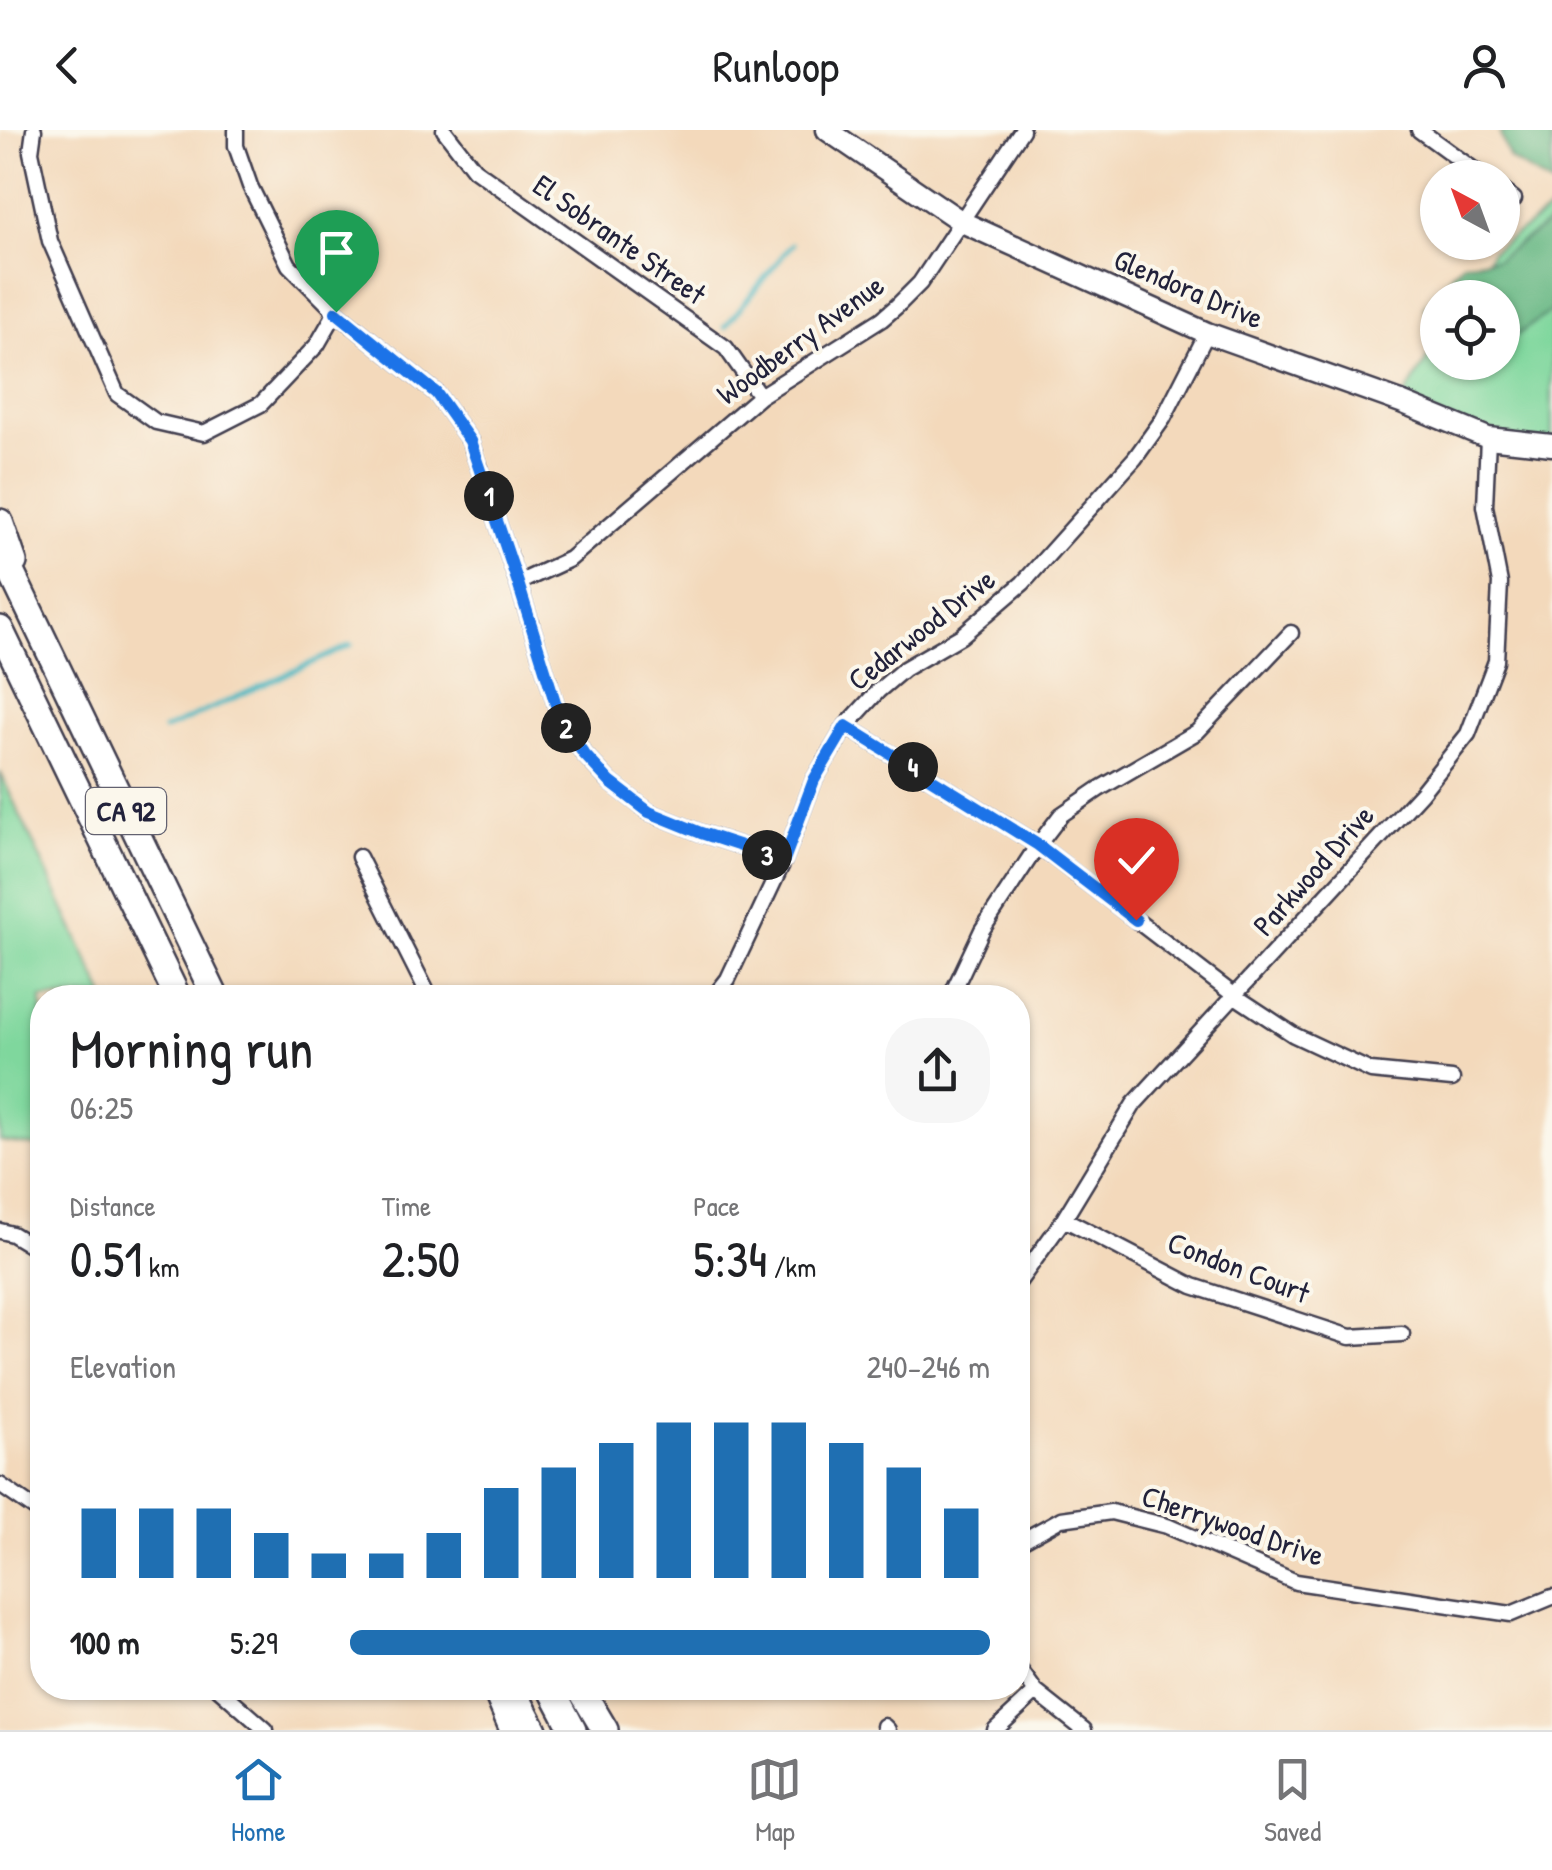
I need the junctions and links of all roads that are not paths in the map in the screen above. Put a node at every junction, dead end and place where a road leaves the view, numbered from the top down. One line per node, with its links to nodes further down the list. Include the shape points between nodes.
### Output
1 (34, 130): 9 (street, via 31,152 50,242 116,394 156,422 204,433 261,404 317,345)
2 (236, 130): 9 (street, via 250,186 290,265)
3 (444, 130): 11 (street, El Sobrante Street, via 474,168 726,348)
4 (827, 130): 8 (street, Glendora Drive)
5 (1022, 130): 8 (street, Woodberry Avenue)
6 (1420, 130): 7 (street)
7 (1460, 160)
8 (962, 222): 10 (street, Glendora Drive); 11 (street, Woodberry Avenue, via 920,282 882,319)
9 (336, 312): 16 (street, via 436,393 454,416 470,441)
10 (1208, 332): 12 (street, Glendora Drive); 20 (street, Cedarwood Drive, via 1144,445 1024,583 961,636 904,669)
11 (760, 396): 16 (street, Woodberry Avenue, via 570,560)
12 (1488, 438): 13 (street, Glendora Drive); 29 (street, Parkwood Drive, via 1485,506 1500,582 1496,662 1468,734)
13 (1552, 445)
14 (0, 522): 17 (highway)
15 (0, 549): 17 (highway, CA 92)
16 (518, 583): 23 (street, via 561,721 610,782 649,812)
17 (36, 624): 25 (highway, CA 92)
18 (1291, 633): 21 (street, via 1197,732 1061,814)
19 (3, 637): 24 (highway, CA 92)
20 (846, 726): 21 (street); 23 (street, Cedarwood Drive, via 814,780)
21 (1038, 845): 28 (street, via 982,930); 29 (street)
22 (359, 857): 26 (street)
23 (784, 860): 27 (street, Cedarwood Drive)
24 (172, 985)
25 (210, 985)
26 (423, 985)
27 (724, 985)
28 (956, 985)
29 (1234, 996): 30 (street, via 1294,1035 1371,1071); 31 (street, Parkwood Drive, via 1134,1104)
30 (1452, 1079)
31 (1064, 1220): 34 (street, Parkwood Drive); 35 (street, Condon Court, via 1193,1286 1350,1337)
32 (0, 1231): 33 (street)
33 (30, 1245)
34 (1030, 1267)
35 (1402, 1334)
36 (0, 1485): 37 (street)
37 (30, 1506)
38 (1030, 1536): 39 (street, Cherrywood Drive, via 1061,1519 1111,1512 1167,1526 1296,1582 1512,1614)
39 (1552, 1597)
40 (1030, 1684): 41 (street)
41 (1036, 1692): 42 (street); 55 (street)
42 (1030, 1698)
43 (232, 1700): 49 (street)
44 (500, 1700): 50 (highway)
45 (518, 1700): 51 (highway)
46 (557, 1700): 52 (highway)
47 (587, 1700): 53 (highway)
48 (1027, 1700): 54 (street)
49 (266, 1730)
50 (513, 1730)
51 (534, 1730)
52 (573, 1730)
53 (604, 1730)
54 (995, 1730)
55 (1084, 1730)

